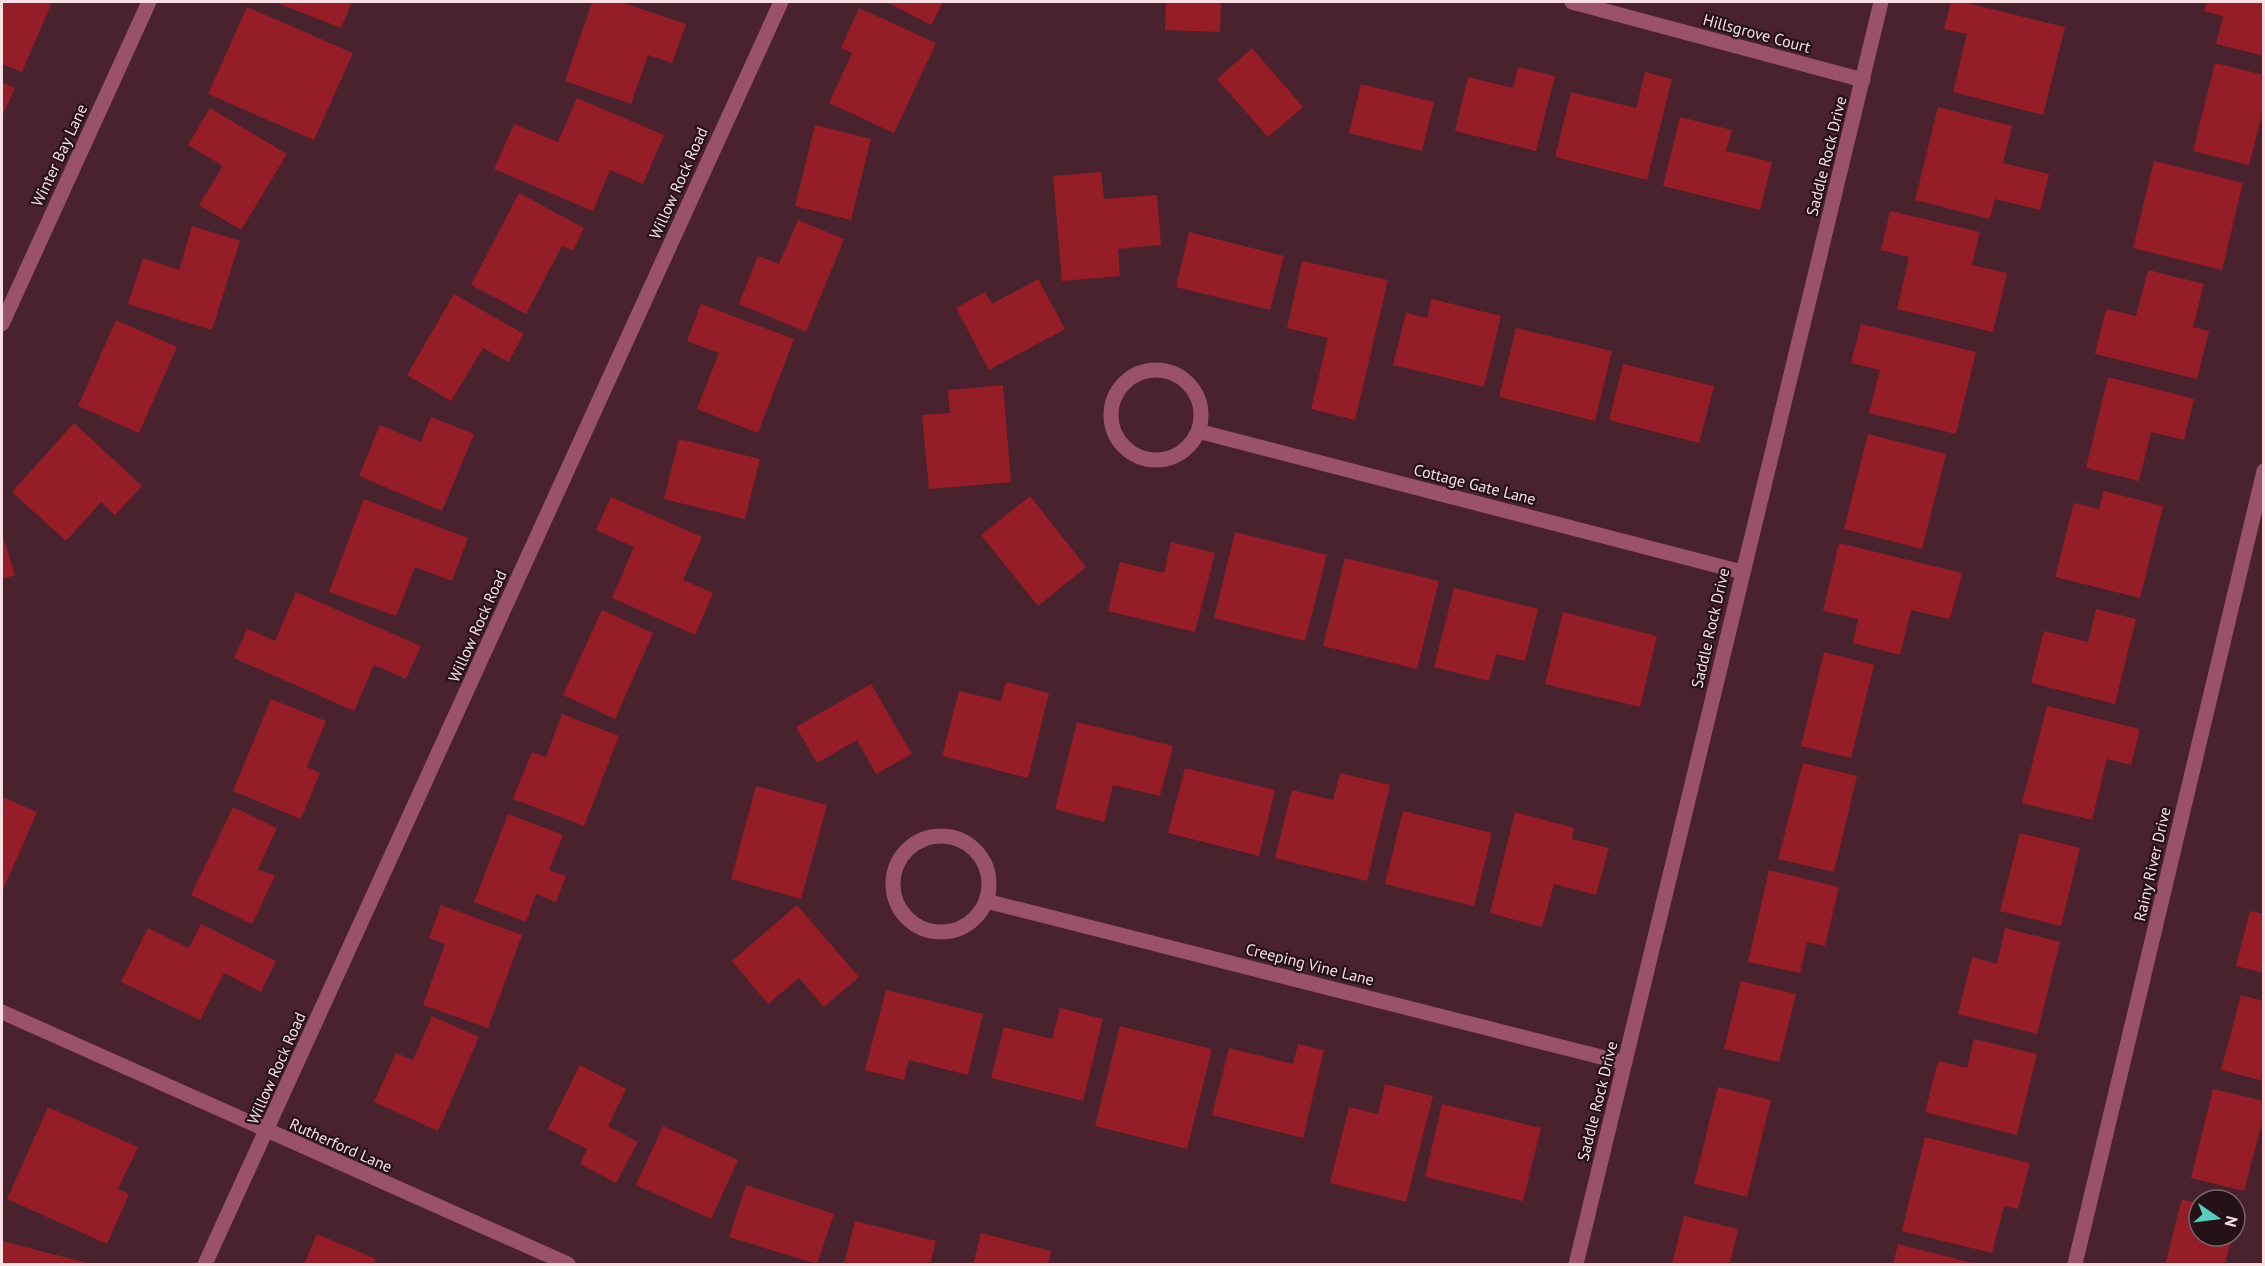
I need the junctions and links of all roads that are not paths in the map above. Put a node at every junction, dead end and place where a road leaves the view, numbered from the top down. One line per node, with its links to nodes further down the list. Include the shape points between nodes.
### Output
1 (149, 2): 6 (street, Winter Bay Lane)
2 (781, 2): 13 (street, Willow Rock Road)
3 (1572, 2): 5 (street, Hillsgrove Court)
4 (1881, 2): 5 (street, Saddle Rock Drive)
5 (1863, 80): 9 (street, Saddle Rock Drive)
6 (2, 324)
7 (1198, 431): 7 (street, via 1201,417 1197,396 1184,379 1171,372 1157,370 1130,378 1113,402 1114,432 1134,455 1149,460 1179,454); 9 (street, Cottage Gate Lane)
8 (2264, 471): 17 (street, Rainy River Drive)
9 (1742, 572): 12 (street, Saddle Rock Drive)
10 (986, 901): 10 (street, via 988,870 970,845 957,839 927,838 902,855 895,870 895,895 905,917 918,927 950,932 966,926); 12 (street, Creeping Vine Lane)
11 (2, 1012): 13 (street, Rutherford Lane)
12 (1625, 1063): 16 (street, Saddle Rock Drive)
13 (266, 1132): 14 (street, Willow Rock Road); 15 (street, Rutherford Lane)
14 (205, 1264)
15 (568, 1264)
16 (1576, 1264)
17 (2074, 1264)

